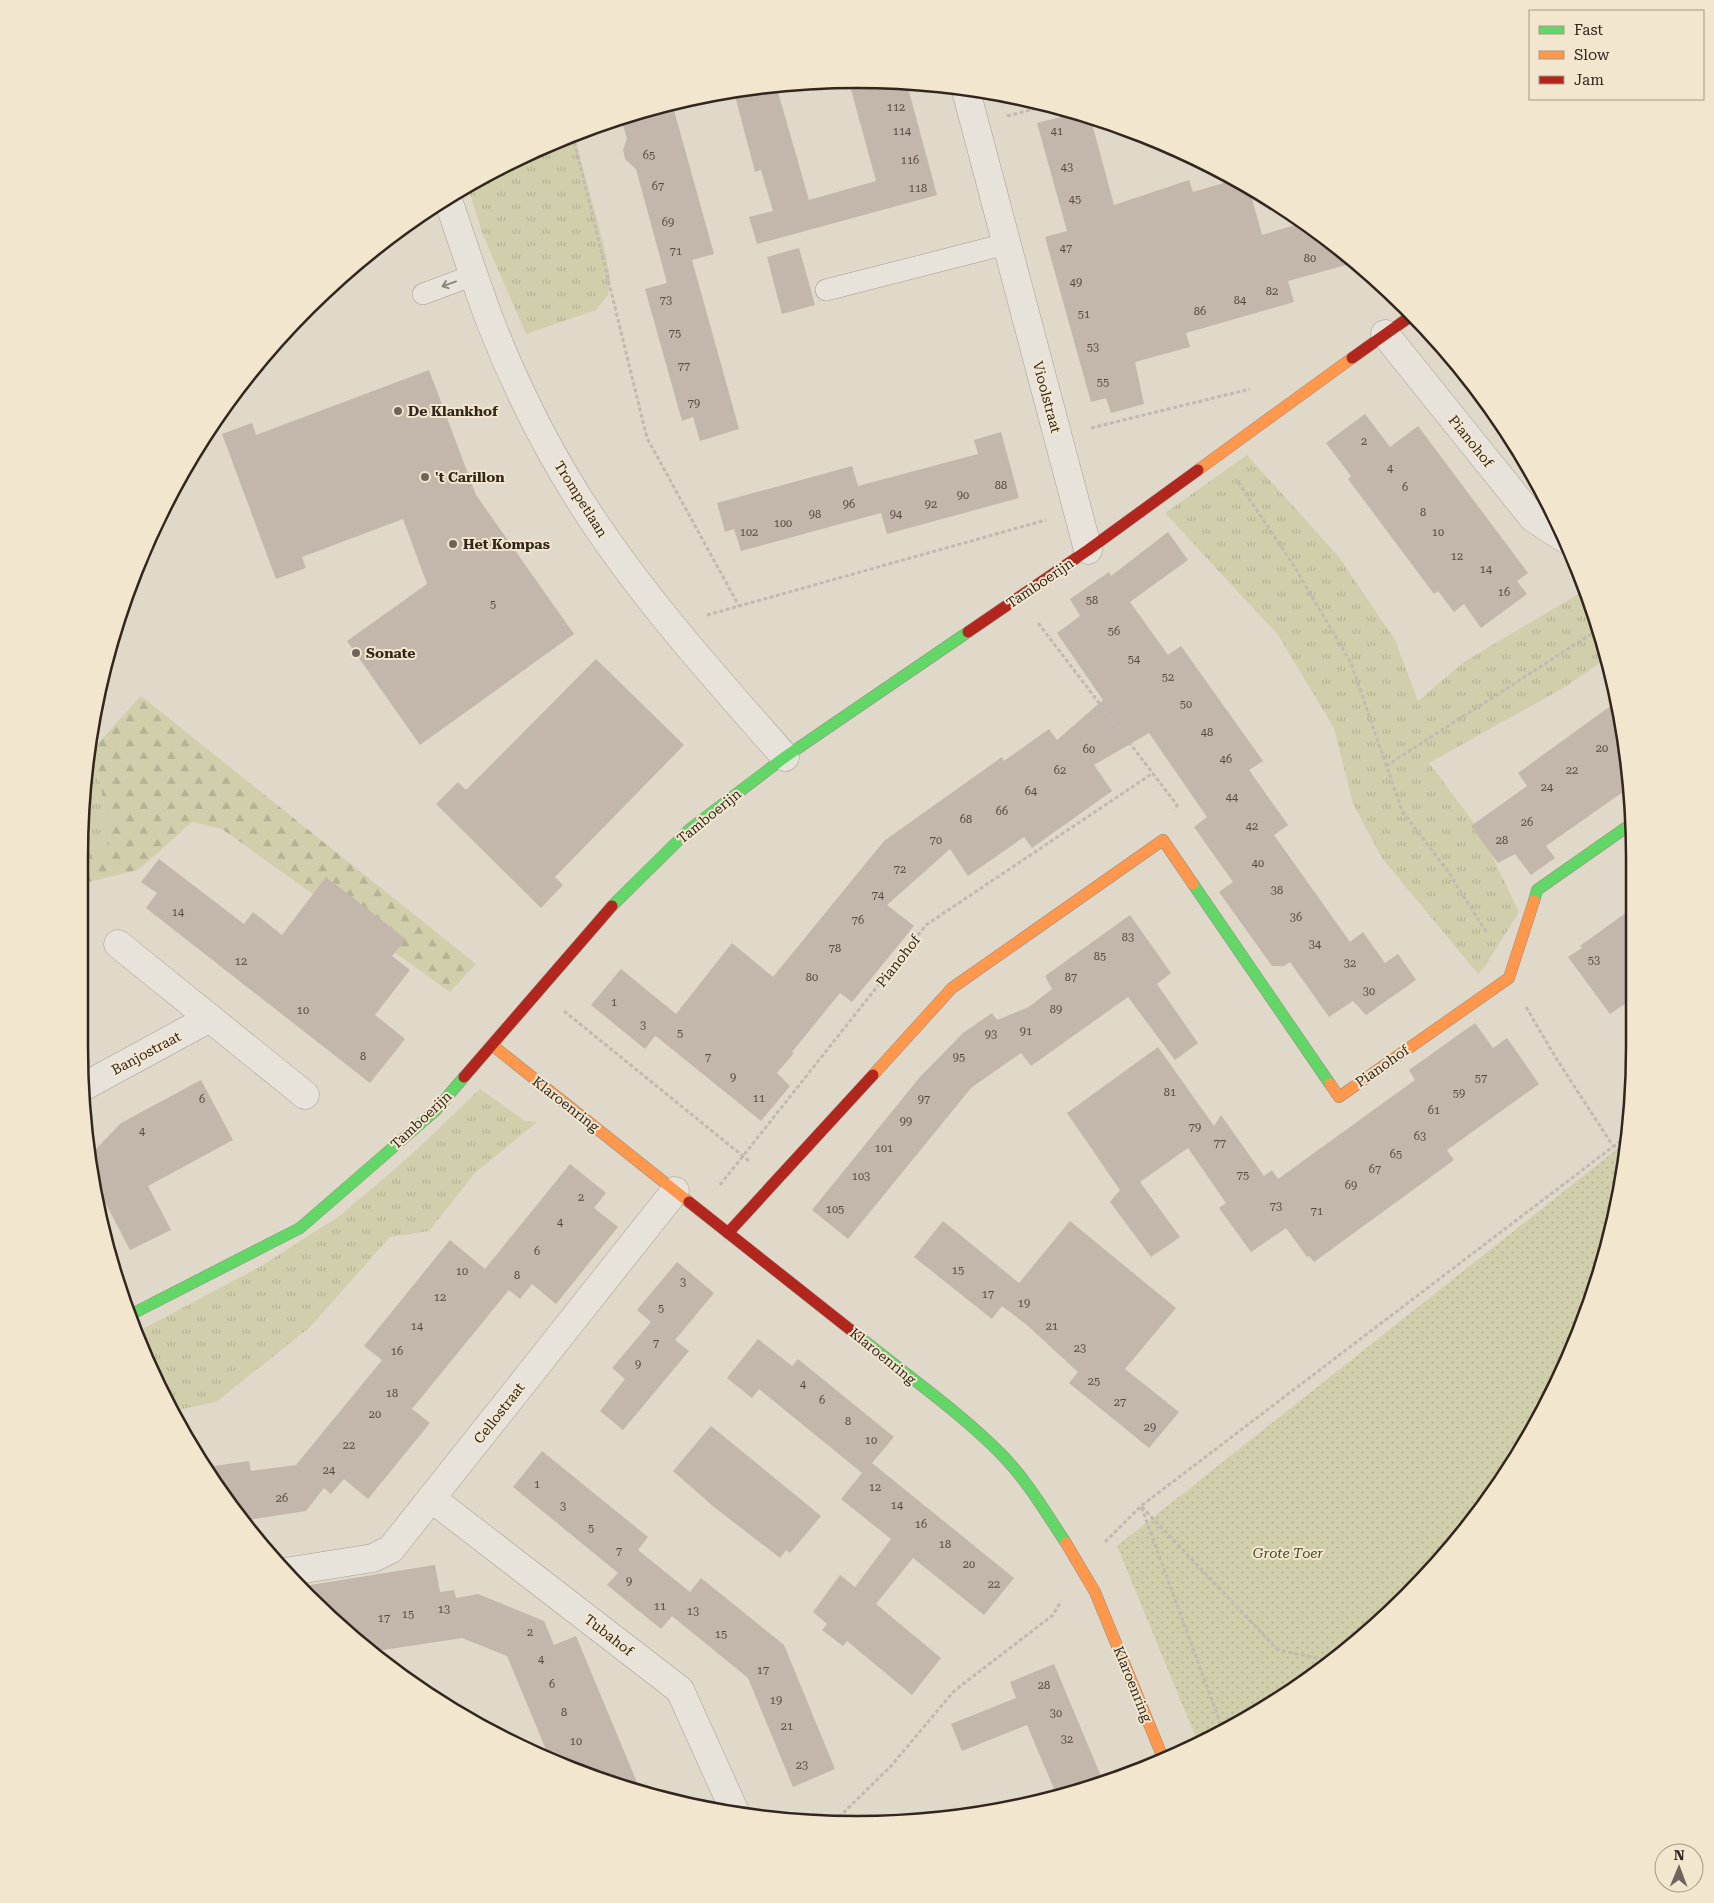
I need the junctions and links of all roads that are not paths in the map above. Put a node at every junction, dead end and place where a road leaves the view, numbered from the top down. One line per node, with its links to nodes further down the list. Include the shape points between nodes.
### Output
1 (966, 96): 3 (street, Vioolstraat)
2 (450, 205): 4 (street, Trompetlaan)
3 (1006, 244): 5 (lane); 10 (street, Vioolstraat)
4 (474, 275): 6 (lane, one-way to 6); 11 (street, Trompetlaan, via 522,393 598,528 671,625)
5 (826, 290)
6 (423, 294)
7 (1407, 319): 8 (street, Tamboerijn)
8 (1385, 334): 9 (street, Pianohof, via 1533,518); 10 (street, Tamboerijn)
9 (1554, 532)
10 (1088, 550): 11 (street, Tamboerijn)
11 (785, 757): 15 (street, Tamboerijn, via 690,828 607,911)
12 (1625, 828): 19 (street, Pianohof, via 1537,890 1508,978 1339,1096 1163,840 952,988)
13 (118, 944): 14 (street)
14 (210, 1018): 16 (street, Banjostraat); 17 (street)
15 (492, 1045): 18 (street, Klaroenring); 20 (street, Tamboerijn, via 435,1111 300,1228)
16 (89, 1084)
17 (305, 1095)
18 (675, 1191): 19 (street, Klaroenring); 21 (street, Cellostraat)
19 (728, 1233): 23 (street, Klaroenring, via 986,1440 1031,1489 1095,1592)
20 (135, 1312)
21 (431, 1498): 22 (street, Cellostraat, via 391,1549 373,1558); 24 (street, Tubahof, via 680,1690)
22 (295, 1570)
23 (1161, 1753)
24 (732, 1805)

